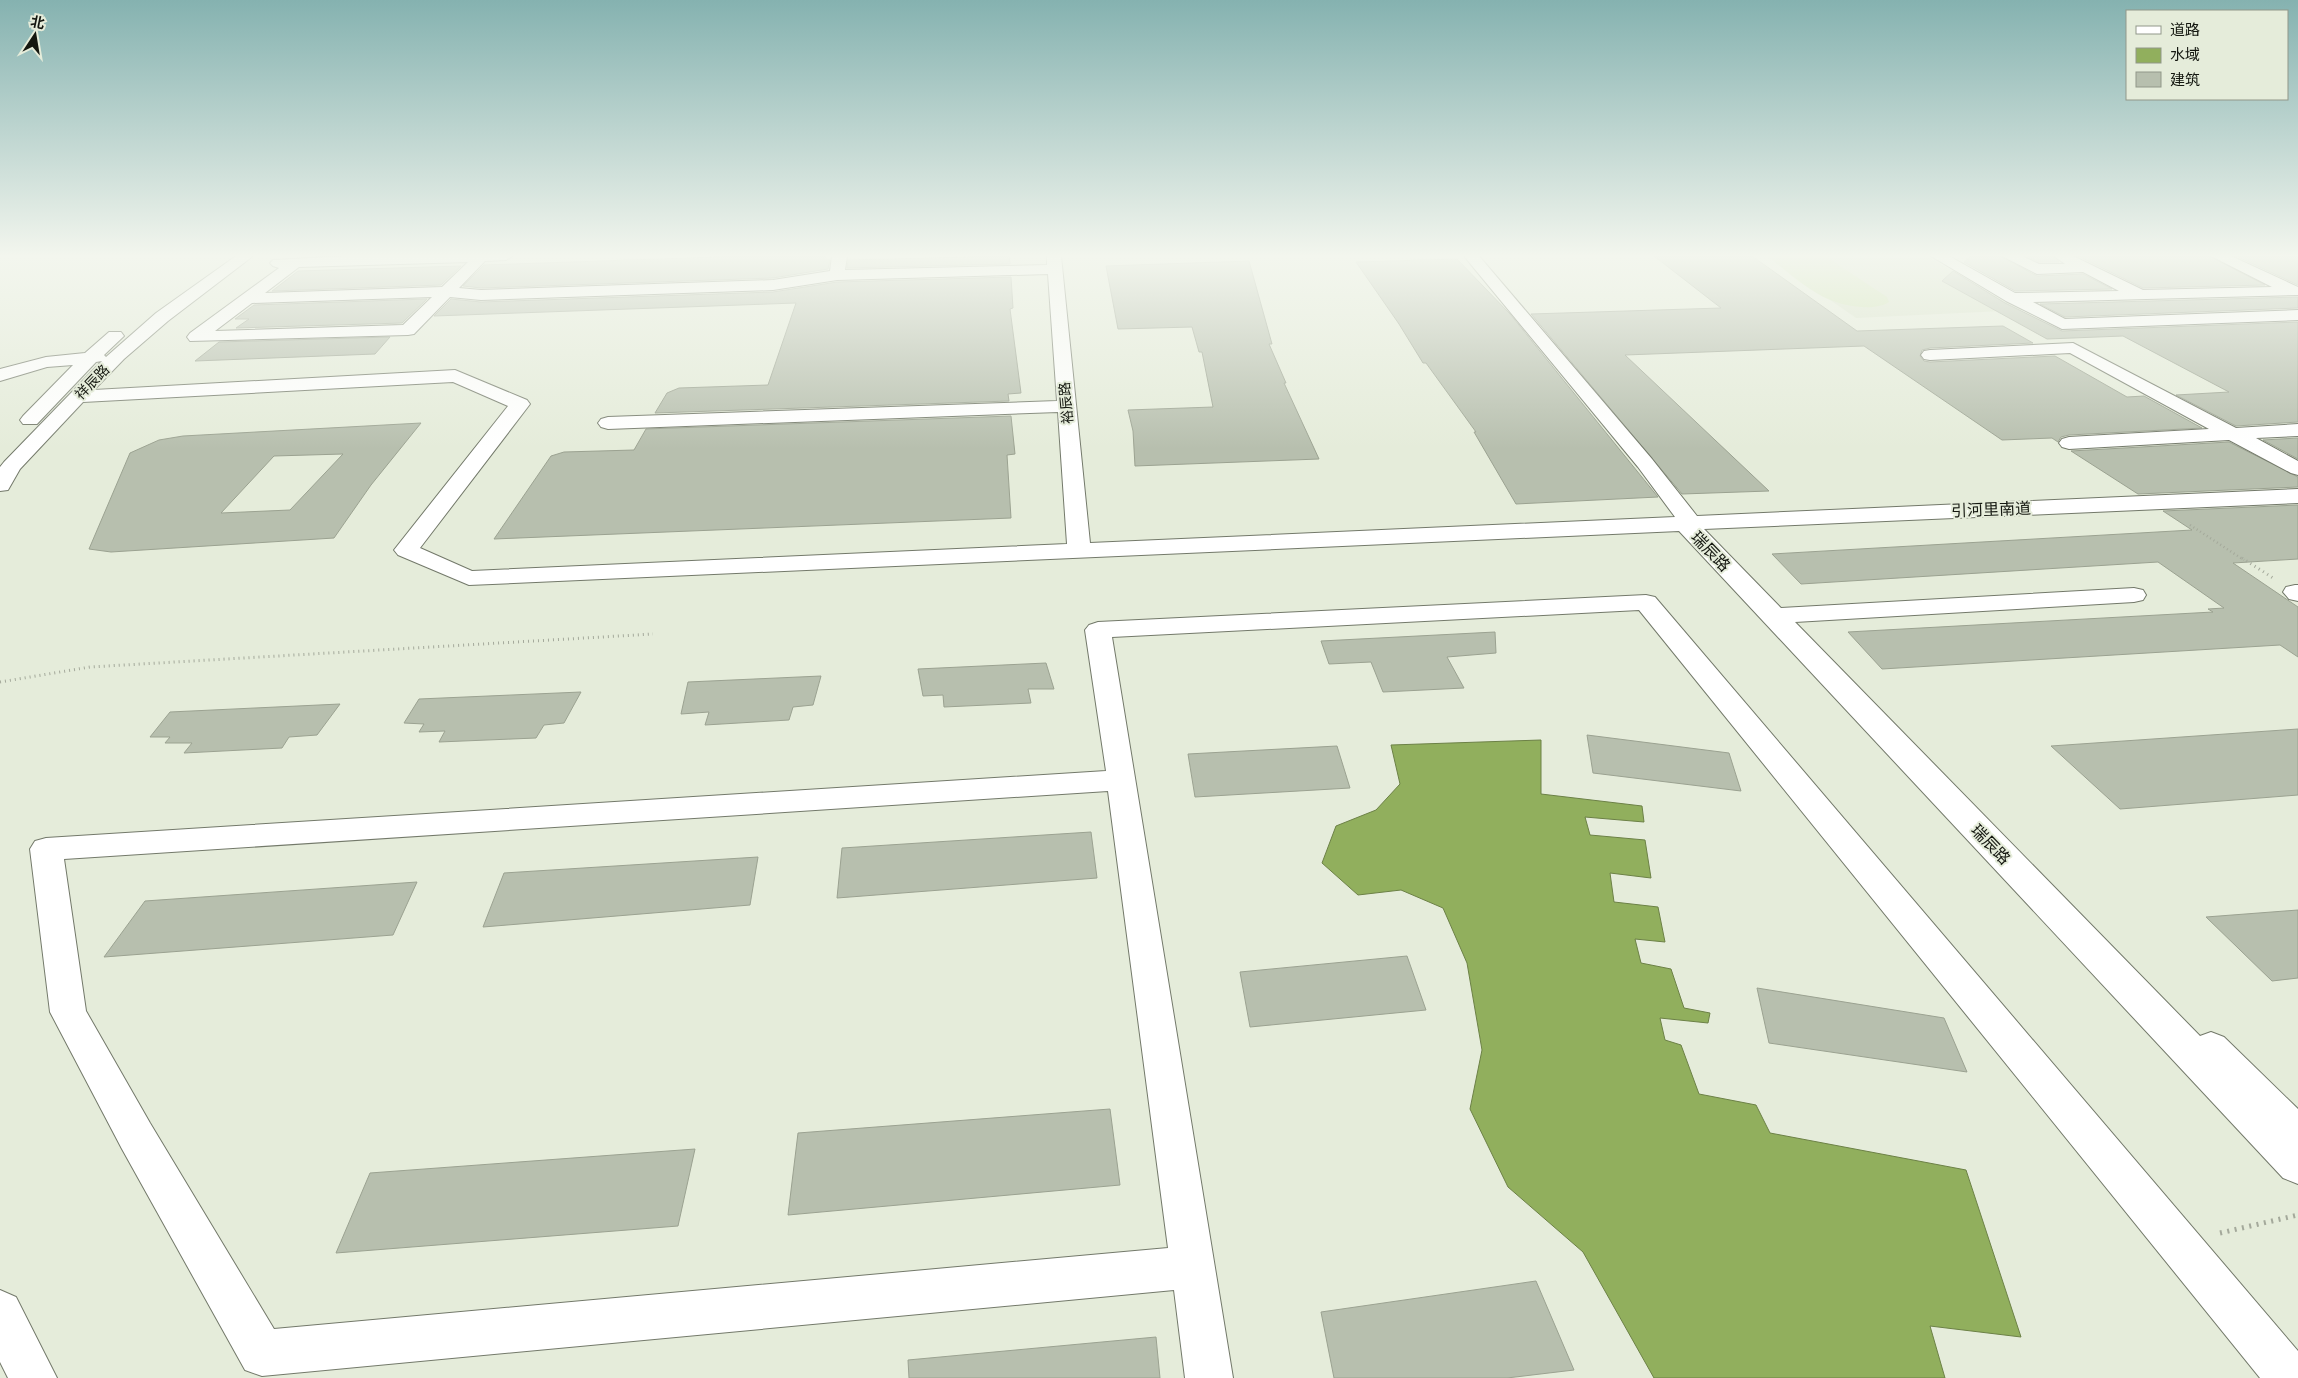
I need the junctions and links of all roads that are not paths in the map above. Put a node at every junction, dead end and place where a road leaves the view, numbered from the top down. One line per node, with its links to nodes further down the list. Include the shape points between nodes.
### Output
1 (136, 320): 11 (street, 祥辰路)
2 (158, 320): 10 (street, 祥辰路)
3 (218, 320): 4 (street, via 196,337 408,330)
4 (418, 320)
5 (1059, 320): 14 (street, 裕辰路)
6 (1525, 320): 23 (street, 瑞辰路)
7 (2055, 320): 8 (street, via 2062,324)
8 (2182, 320)
9 (1930, 355): 18 (street, via 2073,348)
10 (118, 356): 11 (street); 13 (street, 祥辰路)
11 (90, 358): 12 (street, via 46,362); 16 (street, 祥辰路)
12 (0, 375)
13 (78, 397): 21 (street, 祥辰路, via 11,466); 24 (street, 引河里南道, via 455,376 520,404 406,550 469,578)
14 (1067, 406): 15 (street); 24 (street, 裕辰路)
15 (608, 423)
16 (21, 429)
17 (2298, 430): 18 (street)
18 (2232, 434): 19 (street); 20 (street)
19 (2069, 444)
20 (2298, 469)
21 (0, 485)
22 (2298, 496): 23 (street, 引河里南道)
23 (1690, 522): 24 (street, 引河里南道); 26 (street, 瑞辰路)
24 (1079, 550)
25 (2134, 595): 26 (street)
26 (1779, 615): 28 (street, 瑞辰路); 29 (street, 瑞辰路)
27 (1122, 780): 30 (street); 30 (street, via 46,849 68,1012 262,1353); 34 (street, via 1098,630 1646,602)
28 (2298, 1136)
29 (2298, 1165)
30 (1193, 1267): 33 (street)
31 (0, 1313): 32 (street)
32 (32, 1378)
33 (1209, 1378)
34 (2290, 1378)

